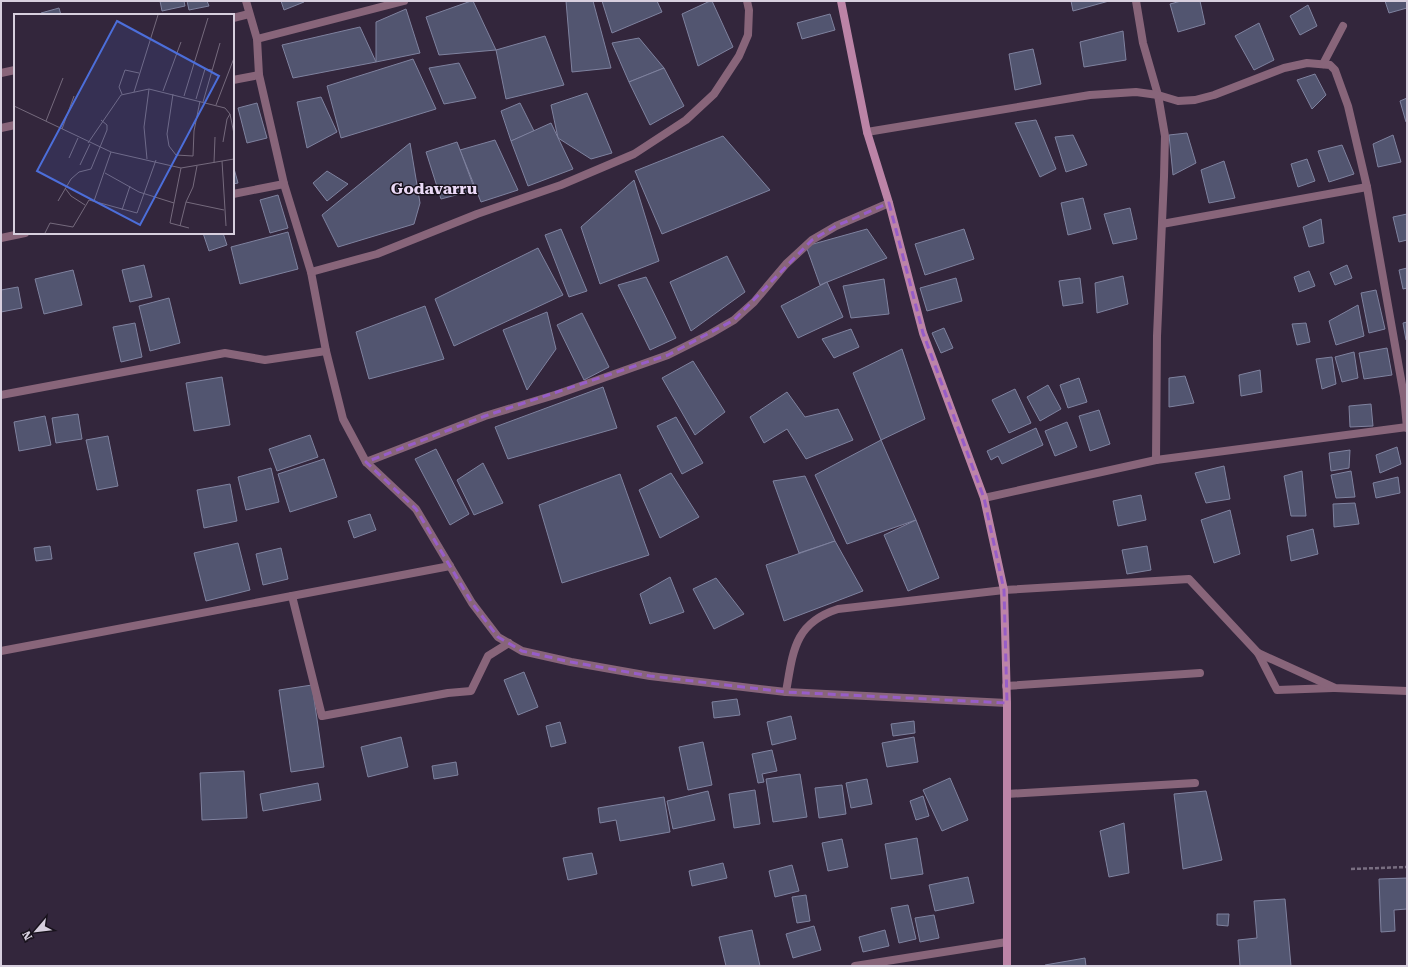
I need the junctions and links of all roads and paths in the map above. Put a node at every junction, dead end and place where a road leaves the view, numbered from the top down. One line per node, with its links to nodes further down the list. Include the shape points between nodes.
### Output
1 (246, 1): 6 (street)
2 (404, 1): 9 (street)
3 (746, 1): 26 (street, via 749,10 748,35 739,56 714,94 686,120 634,154 561,185 477,214 377,254)
4 (841, 1): 18 (main road)
5 (1136, 1): 15 (street, via 1143,43)
6 (249, 14): 7 (street); 9 (street)
7 (234, 18)
8 (1343, 26): 10 (street)
9 (256, 39): 13 (street)
10 (1324, 64): 15 (street, via 1307,63 1284,68 1195,100 1178,101); 20 (street, via 1335,70 1348,106)
11 (14, 70): 12 (street)
12 (1, 73)
13 (259, 75): 14 (street); 19 (street)
14 (234, 80)
15 (1158, 94): 18 (street, via 1136,92 1090,95); 23 (street, via 1165,136)
16 (14, 125): 17 (street)
17 (1, 128)
18 (867, 132): 22 (main road)
19 (284, 184): 21 (street); 26 (street)
20 (1367, 186): 23 (street); 29 (street, via 1404,396)
21 (234, 194)
22 (889, 203): 31 (street, via 836,226 812,240 734,320 668,355 558,394 485,416); 32 (main road, via 923,333)
23 (1162, 224): 30 (street, via 1157,336)
24 (20, 234): 25 (street)
25 (1, 238)
26 (312, 272): 27 (street)
27 (326, 351): 28 (street, via 265,360 224,353); 31 (street, via 343,419)
28 (1, 395)
29 (1407, 428): 30 (street)
30 (1156, 460): 32 (street)
31 (366, 462): 33 (street, via 416,509)
32 (984, 498): 34 (main road)
33 (450, 566): 35 (street); 36 (street, via 498,637)
34 (1004, 590): 38 (street, via 1189,579); 40 (main road); 43 (street, via 838,609 824,613 801,633 794,648)
35 (292, 596): 36 (street, via 322,716 471,691 488,656); 37 (street)
36 (509, 643): 43 (street, via 522,651 650,676)
37 (1, 651)
38 (1258, 653): 41 (street); 41 (street, via 1277,690)
39 (1200, 673): 40 (street)
40 (1006, 686): 44 (main road)
41 (1335, 688): 42 (street)
42 (1407, 691)
43 (786, 692): 44 (street)
44 (1007, 703): 46 (main road)
45 (1195, 783): 46 (street)
46 (1007, 794): 49 (main road)
47 (1407, 867): 48 (path)
48 (1351, 868)
49 (1006, 942): 50 (street); 51 (main road)
50 (855, 966)
51 (1007, 966)

